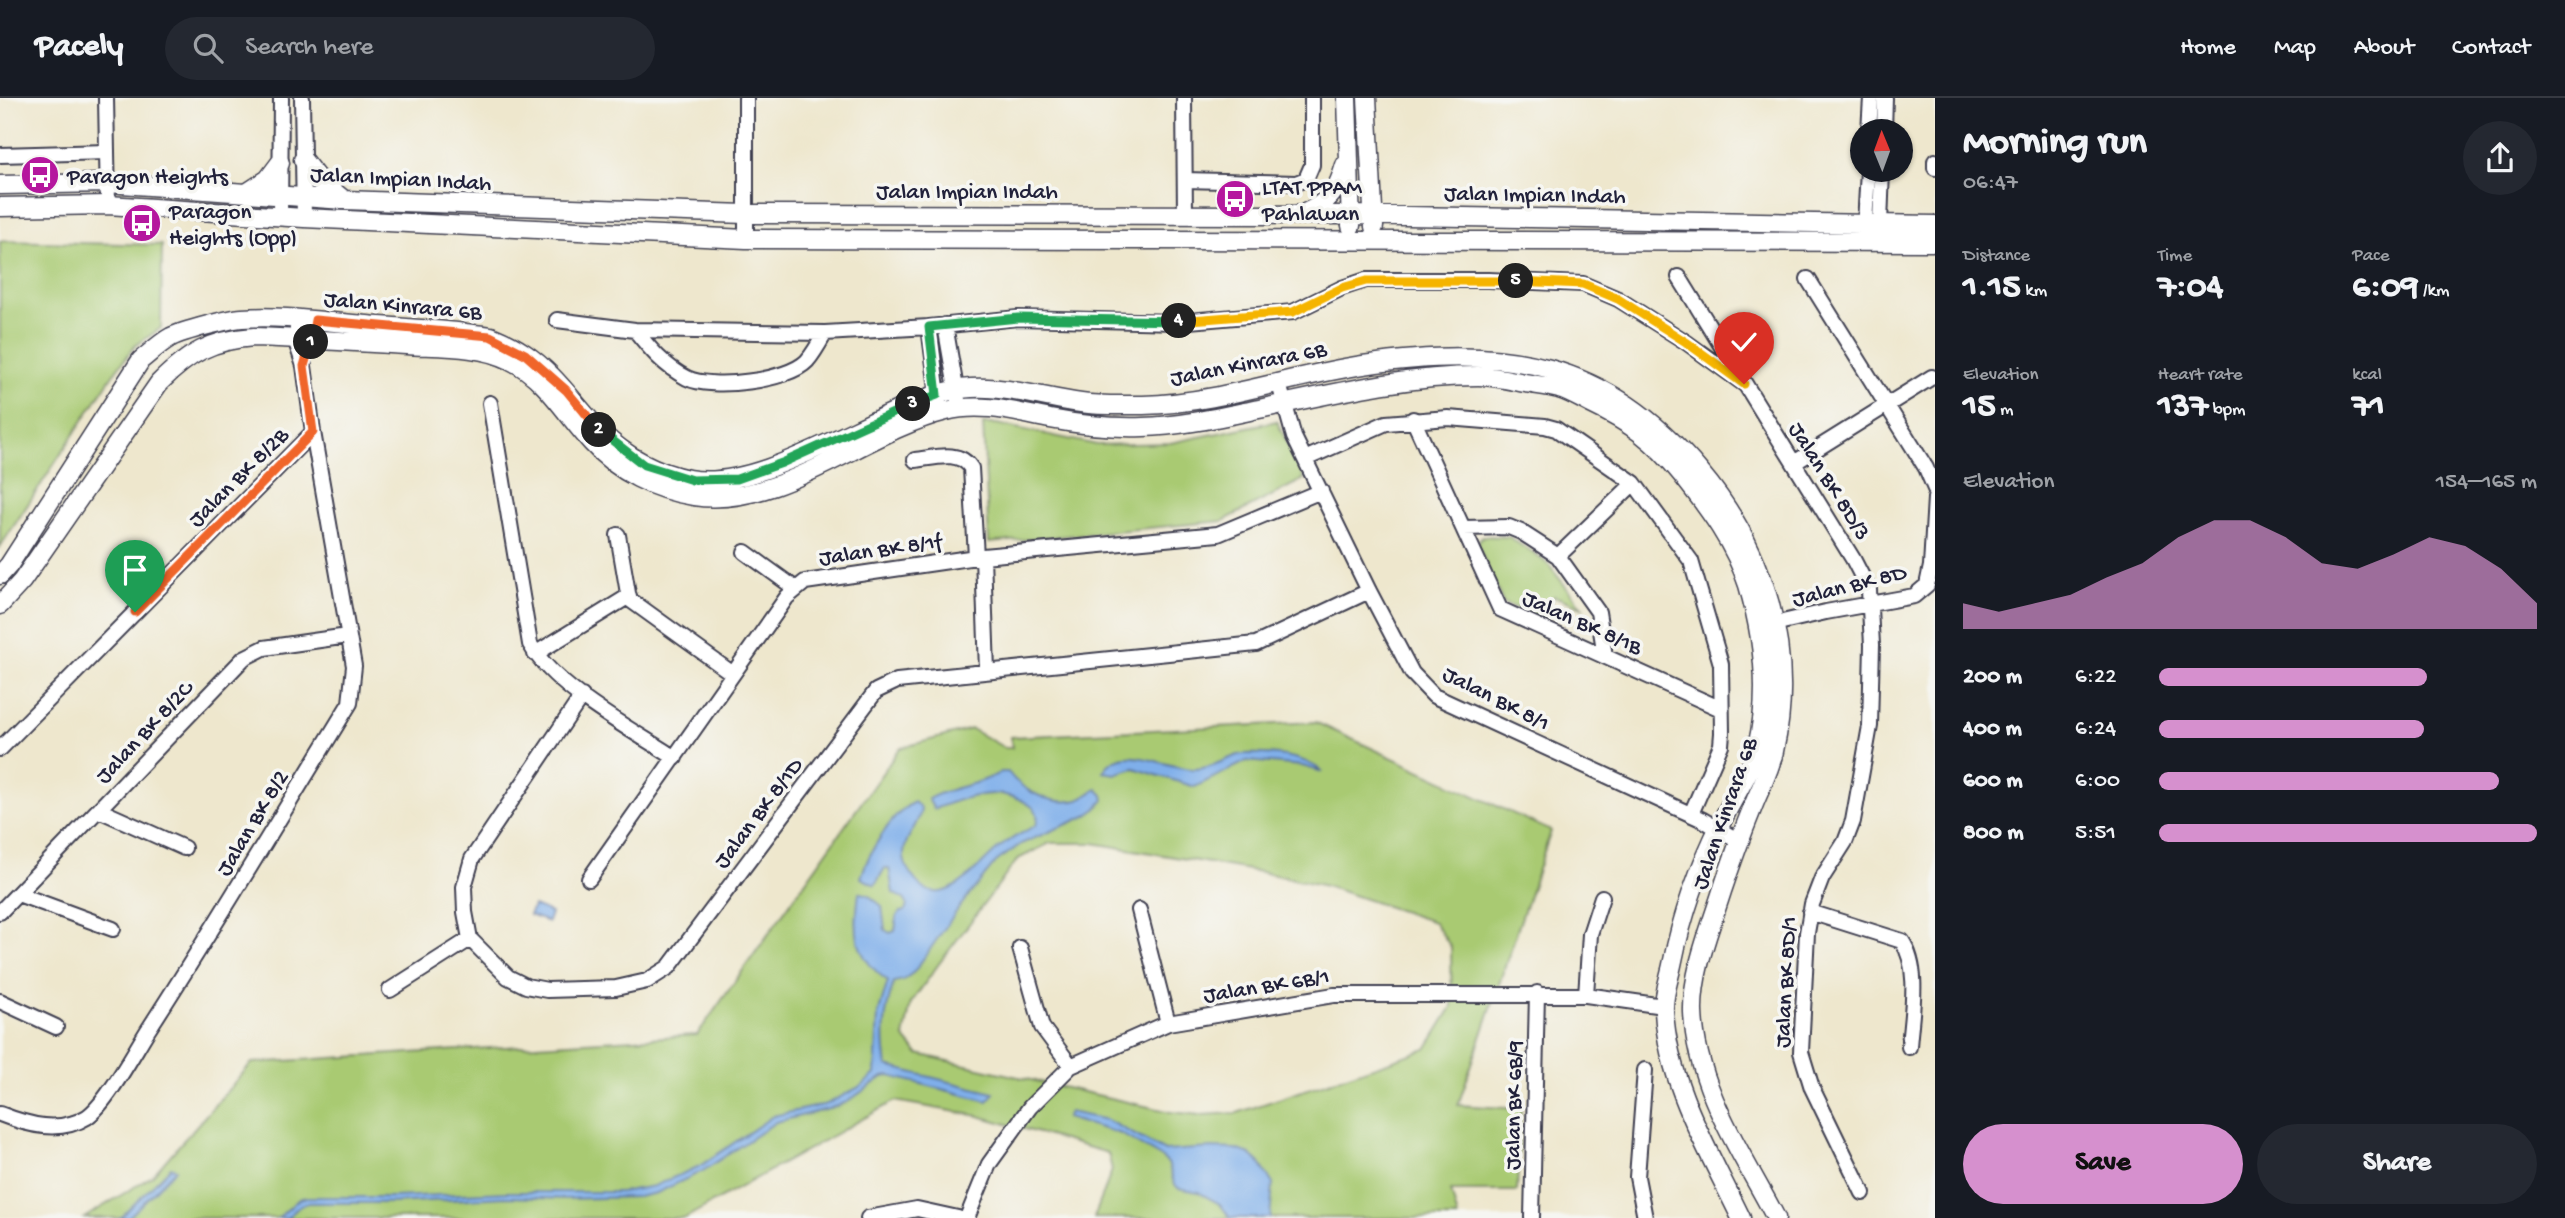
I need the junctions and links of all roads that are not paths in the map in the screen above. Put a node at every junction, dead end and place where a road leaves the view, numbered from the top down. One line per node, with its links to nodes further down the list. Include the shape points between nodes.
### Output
1 (106, 98): 13 (street)
2 (281, 98): 18 (street)
3 (302, 98): 16 (street)
4 (746, 98): 31 (street)
5 (1184, 98): 20 (street)
6 (1312, 98): 20 (street, via 1311,165 1306,179 1296,183)
7 (1347, 98): 14 (street)
8 (1367, 98): 35 (street)
9 (1871, 98): 11 (street)
10 (1885, 98): 12 (street)
11 (1870, 119)
12 (1884, 119)
13 (107, 152): 15 (street); 23 (street)
14 (1350, 152): 33 (street, via 1336,190); 34 (street)
15 (0, 155)
16 (303, 160): 27 (street); 28 (street)
17 (1935, 161): 19 (street)
18 (280, 163): 25 (street, via 268,179); 26 (street)
19 (1935, 168)
20 (1185, 180): 32 (street)
21 (1869, 182): 38 (street)
22 (1880, 182): 38 (street)
23 (108, 183): 24 (street, Jalan Impian Indah); 25 (street, Jalan Impian Indah); 29 (street)
24 (0, 185)
25 (248, 192): 26 (street, Jalan Impian Indah)
26 (280, 195): 27 (street, Jalan Impian Indah); 36 (street)
27 (304, 197): 28 (street, Jalan Impian Indah); 37 (street)
28 (344, 200): 31 (street, Jalan Impian Indah)
29 (108, 205): 30 (street, Jalan Impian Indah); 36 (street, Jalan Impian Indah)
30 (0, 207)
31 (745, 214): 32 (street, Jalan Impian Indah); 40 (street)
32 (1185, 215): 33 (street, Jalan Impian Indah)
33 (1302, 215): 34 (street, Jalan Impian Indah)
34 (1351, 215): 35 (street, Jalan Impian Indah); 41 (street)
35 (1374, 215): 38 (street, Jalan Impian Indah); 42 (street)
36 (281, 216): 37 (street, Jalan Impian Indah)
37 (304, 218): 40 (street, Jalan Impian Indah)
38 (1873, 224): 39 (street, Jalan Impian Indah)
39 (1935, 225)
40 (746, 239): 41 (street, Jalan Impian Indah)
41 (1351, 240): 42 (street, Jalan Impian Indah)
42 (1374, 241): 43 (street, Jalan Impian Indah)
43 (1935, 242)
44 (1679, 277): 55 (street, Jalan BK 8D/3)
45 (1808, 279): 60 (street)
46 (306, 320): 52 (street, Jalan BK 8/2B); 58 (street, Jalan Kinrara 6B, via 490,336 525,354 566,390 604,436 644,465 692,480 737,479 860,426); 76 (street, Jalan Kinrara 6B, via 239,318 171,337 141,360)
47 (557, 320): 50 (street)
48 (945, 326): 49 (street); 55 (street, via 1018,318 1177,322 1293,312 1366,281 1583,284 1618,299); 56 (street)
49 (929, 327): 51 (street); 58 (street)
50 (635, 330): 51 (street); 51 (street, via 657,358 689,379 738,384 782,375 806,362)
51 (825, 333)
52 (304, 339): 58 (street, Jalan Kinrara 6B, via 474,350 509,359 555,397 595,447 622,469 646,482 695,496 746,495 777,485); 63 (street, Jalan BK 8/2B); 81 (street, Jalan Kinrara 6B, via 232,339 205,347 180,362 159,383 22,581)
53 (1932, 377): 60 (street)
54 (1279, 384): 56 (street, Jalan Kinrara 6B, via 1147,405 1086,404 976,387); 59 (street, Jalan BK 8/1); 82 (street, Jalan Kinrara 6B, via 1361,365 1465,356 1525,362 1579,378 1628,404 1698,470 1747,542 1763,581)
55 (1744, 384): 66 (street, Jalan BK 8D/3)
56 (956, 390): 58 (street, Jalan Kinrara 6B); 61 (street)
57 (490, 403): 84 (street, via 527,634)
58 (939, 403): 61 (street, Jalan Kinrara 6B)
59 (1285, 403): 61 (street, Jalan Kinrara 6B, via 1188,424 1141,427 1092,426 1003,408); 64 (street, Jalan BK 8/1); 82 (street, Jalan Kinrara 6B, via 1397,381 1484,376 1559,389 1623,419 1670,461 1721,528)
60 (1886, 405): 66 (street); 68 (street)
61 (959, 408)
62 (1413, 419): 64 (street, via 1386,423); 67 (street, via 1545,425); 71 (street, Jalan BK 8/1B)
63 (313, 432): 83 (street, Jalan BK 8/2); 90 (street, Jalan BK 8/2B)
64 (1305, 459): 69 (street, Jalan BK 8/1)
65 (915, 460): 74 (street, via 951,456 967,461)
66 (1794, 463): 80 (street, Jalan BK 8D/3, via 1853,559 1869,590)
67 (1634, 483): 75 (street); 89 (street, via 1691,561 1719,654)
68 (1935, 489)
69 (1321, 491): 74 (street, Jalan BK 8/1f, via 1218,534); 78 (street, Jalan BK 8/1)
70 (1935, 498): 80 (street, Jalan BK 8D, via 1927,585 1914,596)
71 (1463, 528): 75 (street, via 1509,527); 85 (street, Jalan BK 8/1B, via 1500,609)
72 (618, 535): 79 (street)
73 (745, 552): 77 (street)
74 (979, 556): 77 (street, Jalan BK 8/1f, via 805,582); 86 (street)
75 (1558, 556): 85 (street, via 1598,612)
76 (0, 575)
77 (796, 589): 87 (street, Jalan BK 8/1f)
78 (1369, 591): 86 (street, Jalan BK 8/1D, via 1256,643); 93 (street, Jalan BK 8/1, via 1412,673 1434,696)
79 (629, 596): 84 (street); 87 (street)
80 (1870, 604): 82 (street, Jalan BK 8D); 102 (street, Jalan BK 8D/1, via 1870,726 1853,821 1822,878)
81 (0, 605)
82 (1767, 626): 94 (street, Jalan Kinrara 6B, via 1756,752); 95 (street, Jalan Kinrara 6B, via 1781,667 1774,756)
83 (348, 636): 92 (street, Jalan BK 8/2C, via 264,648 244,658); 116 (street, Jalan BK 8/2, via 354,666 350,703 108,1092 88,1116 63,1126 28,1125)
84 (535, 654): 88 (street)
85 (1605, 656): 89 (street, Jalan BK 8/1B)
86 (987, 671): 104 (street, Jalan BK 8/1D, via 897,681 876,691 669,967 647,981 615,988 547,990 526,986 508,977)
87 (733, 674): 91 (street, Jalan BK 8/1f)
88 (582, 696): 91 (street); 104 (street, via 472,859 464,887)
89 (1721, 709): 93 (street, via 1721,745)
90 (0, 749)
91 (675, 758): 97 (street, Jalan BK 8/1f)
92 (99, 810): 96 (street); 98 (street, Jalan BK 8/2C)
93 (1691, 814): 94 (street, Jalan BK 8/1)
94 (1718, 827): 95 (street, Jalan BK 8/1); 110 (street, Jalan Kinrara 6B, via 1679,928)
95 (1739, 841): 124 (street, Jalan Kinrara 6B, via 1711,925 1693,1010 1712,1098)
96 (184, 848)
97 (589, 879)
98 (18, 894): 101 (street, Jalan BK 8/2C); 103 (street)
99 (1602, 897): 108 (street, via 1590,934)
100 (1139, 911): 111 (street)
101 (0, 912)
102 (1810, 912): 113 (street, via 1902,941 1913,973); 117 (street, Jalan BK 8D/1, via 1803,1060)
103 (113, 929)
104 (470, 939): 106 (street)
105 (1020, 947): 114 (street, via 1042,1027)
106 (390, 990)
107 (1537, 993): 108 (street, Jalan BK 6B/1); 111 (street, Jalan BK 6B/1, via 1334,995); 121 (street, Jalan BK 6B/9)
108 (1586, 995): 110 (street, Jalan BK 6B/1)
109 (0, 1001): 112 (street)
110 (1663, 1006): 123 (street, Jalan Kinrara 6B, via 1672,1058 1689,1110)
111 (1168, 1023): 114 (street, Jalan BK 6B/1)
112 (56, 1027)
113 (1909, 1047)
114 (1071, 1066): 120 (street, Jalan BK 6B/1, via 1030,1107 989,1164)
115 (1645, 1070): 122 (street, via 1637,1177)
116 (0, 1114)
117 (1863, 1193)
118 (868, 1218): 119 (street, via 917,1209)
119 (958, 1218)
120 (967, 1218)
121 (1532, 1218)
122 (1645, 1218)
123 (1741, 1218)
124 (1776, 1218)

